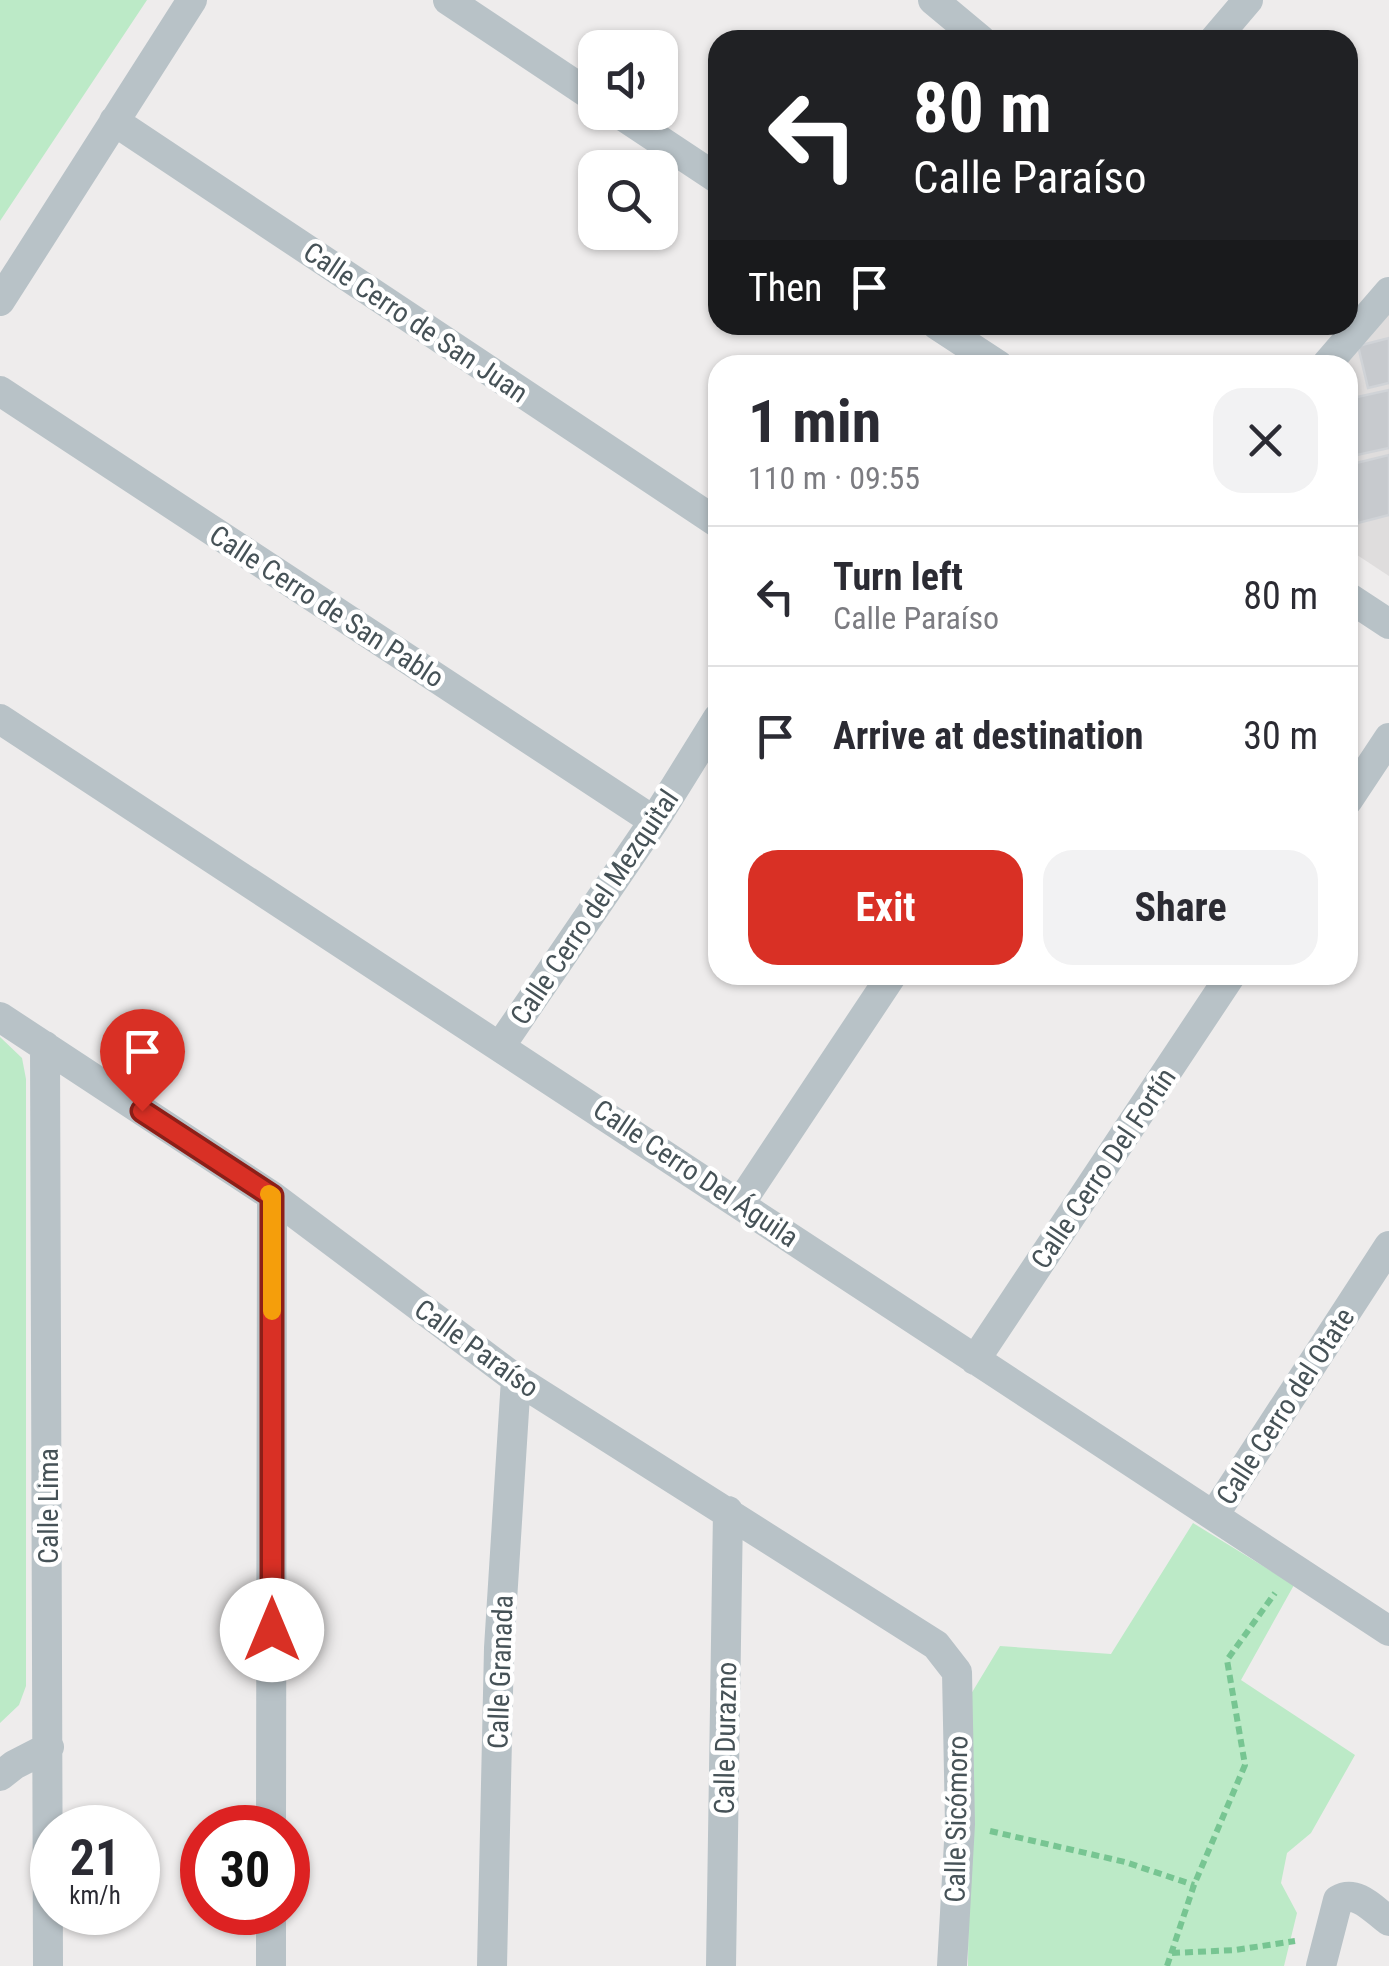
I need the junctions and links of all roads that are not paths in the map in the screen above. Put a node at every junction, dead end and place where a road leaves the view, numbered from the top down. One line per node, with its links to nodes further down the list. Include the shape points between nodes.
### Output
1 (192, 0): 8 (street)
2 (448, 0): 7 (street)
3 (933, 0): 5 (street)
4 (1248, 0): 6 (street)
5 (969, 30)
6 (1222, 30)
7 (578, 87)
8 (114, 121): 12 (street); 19 (street, Calle Cerro de San Juan)
9 (644, 130): 10 (street)
10 (708, 172)
11 (1389, 292): 13 (street)
12 (0, 301)
13 (1358, 328)
14 (1352, 335): 17 (street)
15 (952, 339): 16 (street)
16 (980, 355)
17 (1335, 355)
18 (0, 391): 26 (street, Calle Cerro de San Pablo)
19 (708, 516)
20 (1358, 604): 21 (street)
21 (1389, 624)
22 (0, 719): 30 (street, Calle Cerro Del Águila)
23 (708, 734): 26 (street, Calle Cerro del Mezquital)
24 (1389, 738): 25 (street)
25 (1358, 785)
26 (654, 821): 30 (street, Calle Cerro del Mezquital)
27 (885, 985): 33 (street)
28 (1224, 985): 35 (street, Calle Cerro Del Fortín)
29 (0, 1017): 31 (street, Calle Paraíso)
30 (501, 1045): 33 (street, Calle Cerro Del Águila)
31 (46, 1046): 32 (street, Calle Paraíso); 41 (street, Calle Lima)
32 (272, 1196): 36 (street, Calle Paraíso); 43 (street)
33 (740, 1202): 35 (street, Calle Cerro Del Águila)
34 (1389, 1246): 38 (street, Calle Cerro del Otate)
35 (975, 1360): 38 (street, Calle Cerro Del Águila)
36 (516, 1379): 37 (street, Calle Paraíso); 48 (street, Calle Granada, via 499,1648)
37 (728, 1511): 40 (street, Calle Paraíso, via 936,1645); 49 (street, Calle Durazno)
38 (1214, 1515): 39 (street, Calle Cerro Del Águila)
39 (1389, 1631)
40 (958, 1672): 50 (street, Calle Sicómoro, via 960,1824)
41 (49, 1747): 42 (street); 46 (street, Calle Lima)
42 (0, 1776)
43 (272, 1805)
44 (1389, 1921): 51 (street, via 1356,1897 1338,1900)
45 (272, 1935): 47 (street)
46 (48, 1966)
47 (271, 1966)
48 (492, 1966)
49 (721, 1966)
50 (952, 1966)
51 (1322, 1966)

